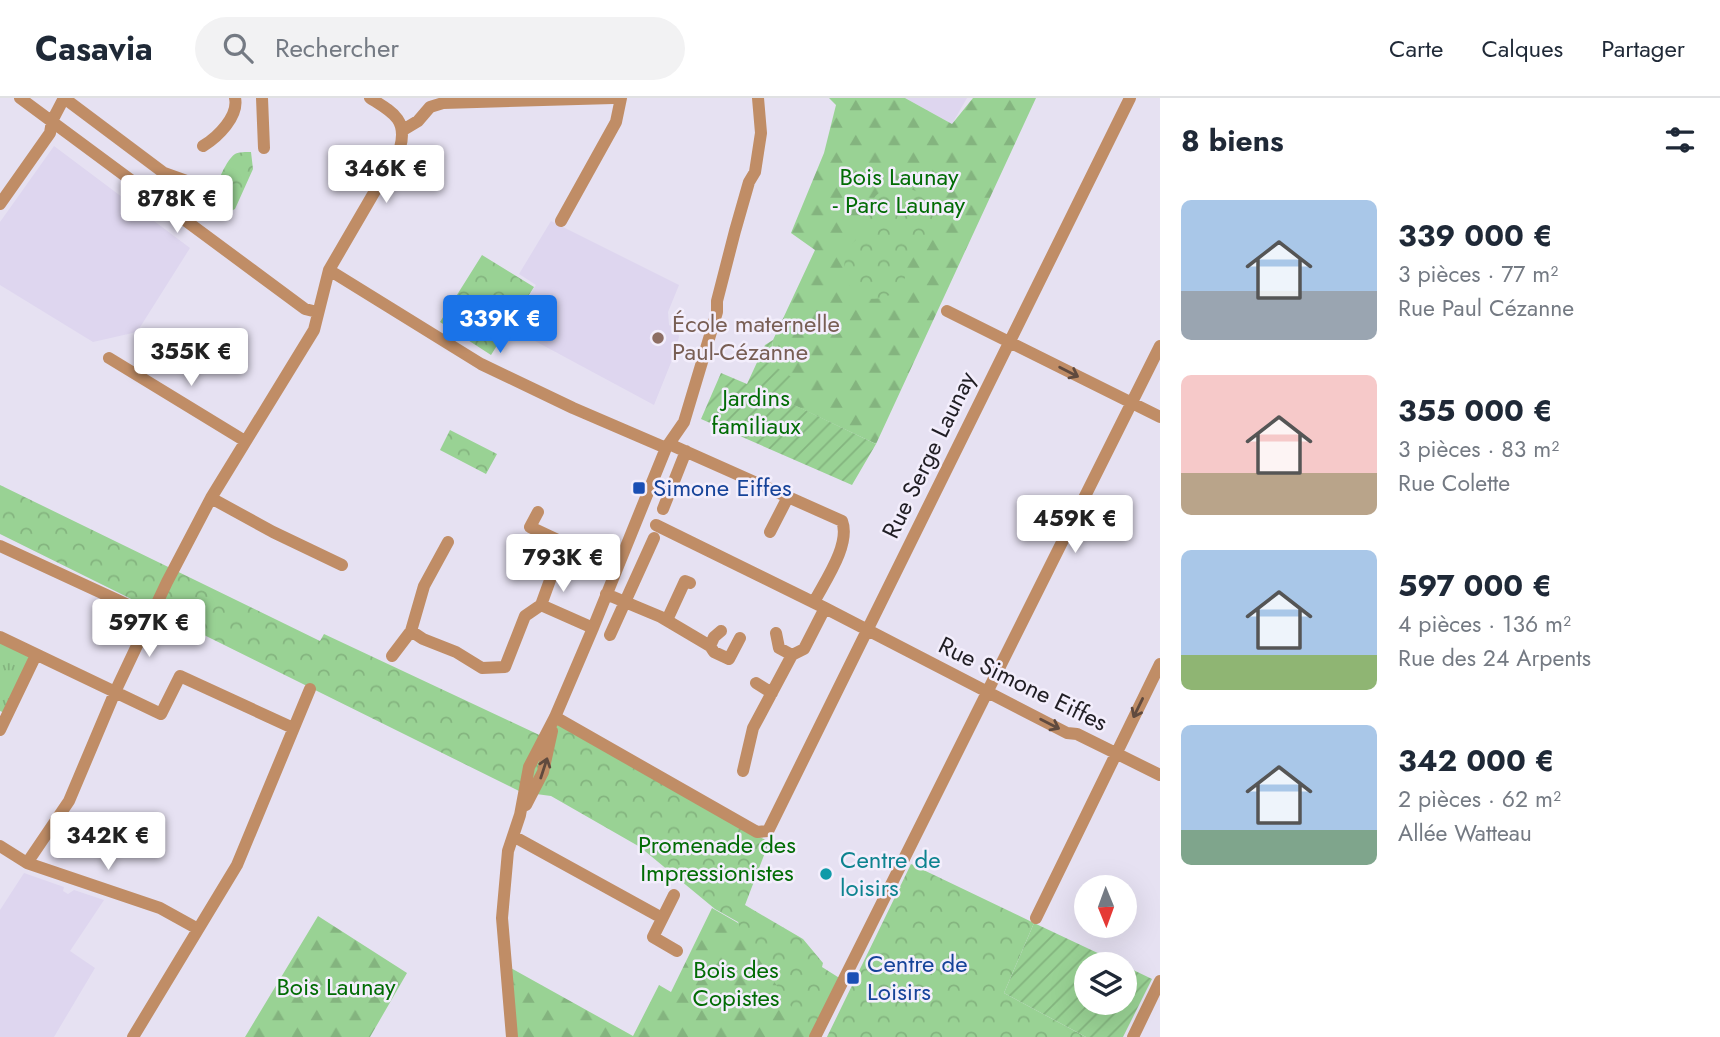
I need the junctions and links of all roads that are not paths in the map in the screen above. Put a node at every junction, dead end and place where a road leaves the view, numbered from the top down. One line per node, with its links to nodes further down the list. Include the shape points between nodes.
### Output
1 (20, 98): 12 (street)
2 (64, 98): 12 (street); 16 (street, via 164,173)
3 (235, 98): 14 (street, via 233,116)
4 (262, 98): 15 (street)
5 (370, 98): 13 (street, via 392,112)
6 (613, 98): 10 (street)
7 (621, 98): 18 (street, via 616,122)
8 (758, 98): 28 (street, via 761,133 755,172 684,422)
9 (1130, 98): 22 (street, Rue Serge Launay)
10 (571, 99): 11 (street)
11 (428, 102): 13 (street, via 418,121)
12 (52, 121): 17 (street, via 50,133); 21 (street, via 305,309)
13 (403, 130): 19 (street, via 400,148)
14 (203, 146)
15 (264, 148)
16 (192, 183)
17 (0, 204)
18 (561, 222)
19 (329, 270): 21 (street); 28 (street, via 481,364)
20 (947, 311): 22 (street)
21 (317, 312): 27 (street, via 314,330)
22 (1008, 341): 25 (street, one-way to 25); 52 (street, Rue Serge Launay)
23 (1160, 346): 25 (street)
24 (109, 358): 27 (street)
25 (1132, 402): 26 (street); 66 (street)
26 (1160, 417)
27 (245, 441): 31 (street)
28 (668, 446): 29 (street); 43 (street)
29 (686, 451): 30 (street); 32 (street)
30 (788, 497): 35 (street); 46 (street, via 842,521 845,528)
31 (211, 498): 41 (street); 64 (street)
32 (663, 509)
33 (538, 512): 39 (street, via 530,527 564,543)
34 (656, 524): 46 (street, Rue Simone Eiffes)
35 (770, 533)
36 (654, 538): 44 (street)
37 (448, 542): 50 (street, via 424,586)
38 (0, 546): 47 (street, via 128,605)
39 (562, 547): 40 (street, via 599,562); 45 (street)
40 (605, 548)
41 (342, 565)
42 (691, 583): 48 (street, via 685,581)
43 (606, 594): 44 (street); 49 (street)
44 (625, 603): 48 (street); 54 (street)
45 (541, 605): 49 (street); 50 (street, via 525,616 505,667 482,668)
46 (820, 605): 52 (street, Rue Simone Eiffes); 59 (street, via 804,649)
47 (125, 612)
48 (667, 620): 57 (street)
49 (593, 628): 68 (street)
50 (411, 631): 60 (street)
51 (721, 631): 57 (street)
52 (867, 631): 66 (street, Rue Simone Eiffes); 68 (street, Rue Serge Launay, via 768,831 757,832)
53 (776, 633): 59 (street, via 779,648)
54 (610, 635)
55 (0, 637): 58 (street)
56 (740, 638): 57 (street, via 729,659)
57 (710, 646)
58 (36, 655): 64 (street); 67 (street)
59 (792, 655): 65 (street)
60 (392, 656)
61 (1160, 664): 71 (street, one-way to 71)
62 (756, 683): 65 (street)
63 (310, 689): 69 (street)
64 (115, 692): 69 (street, via 161,714 180,676); 76 (street, via 69,801)
65 (772, 693): 72 (street, via 753,728)
66 (989, 693): 71 (street, Rue Simone Eiffes, one-way to 71); 85 (street)
67 (4, 713): 70 (street)
68 (555, 717): 74 (street, via 543,772)
69 (293, 728): 80 (street, via 237,865)
70 (0, 730)
71 (1116, 753): 73 (street, Rue Simone Eiffes); 79 (street)
72 (743, 771)
73 (1160, 775)
74 (513, 836): 78 (street); 84 (street, via 502,918)
75 (0, 846): 76 (street)
76 (27, 863): 80 (street, via 160,908)
77 (674, 895): 78 (street)
78 (662, 918): 81 (street, via 653,937)
79 (1036, 918)
80 (198, 929): 83 (street)
81 (677, 951)
82 (1160, 981): 86 (street)
83 (134, 1037)
84 (512, 1037)
85 (816, 1037)
86 (1133, 1037)

